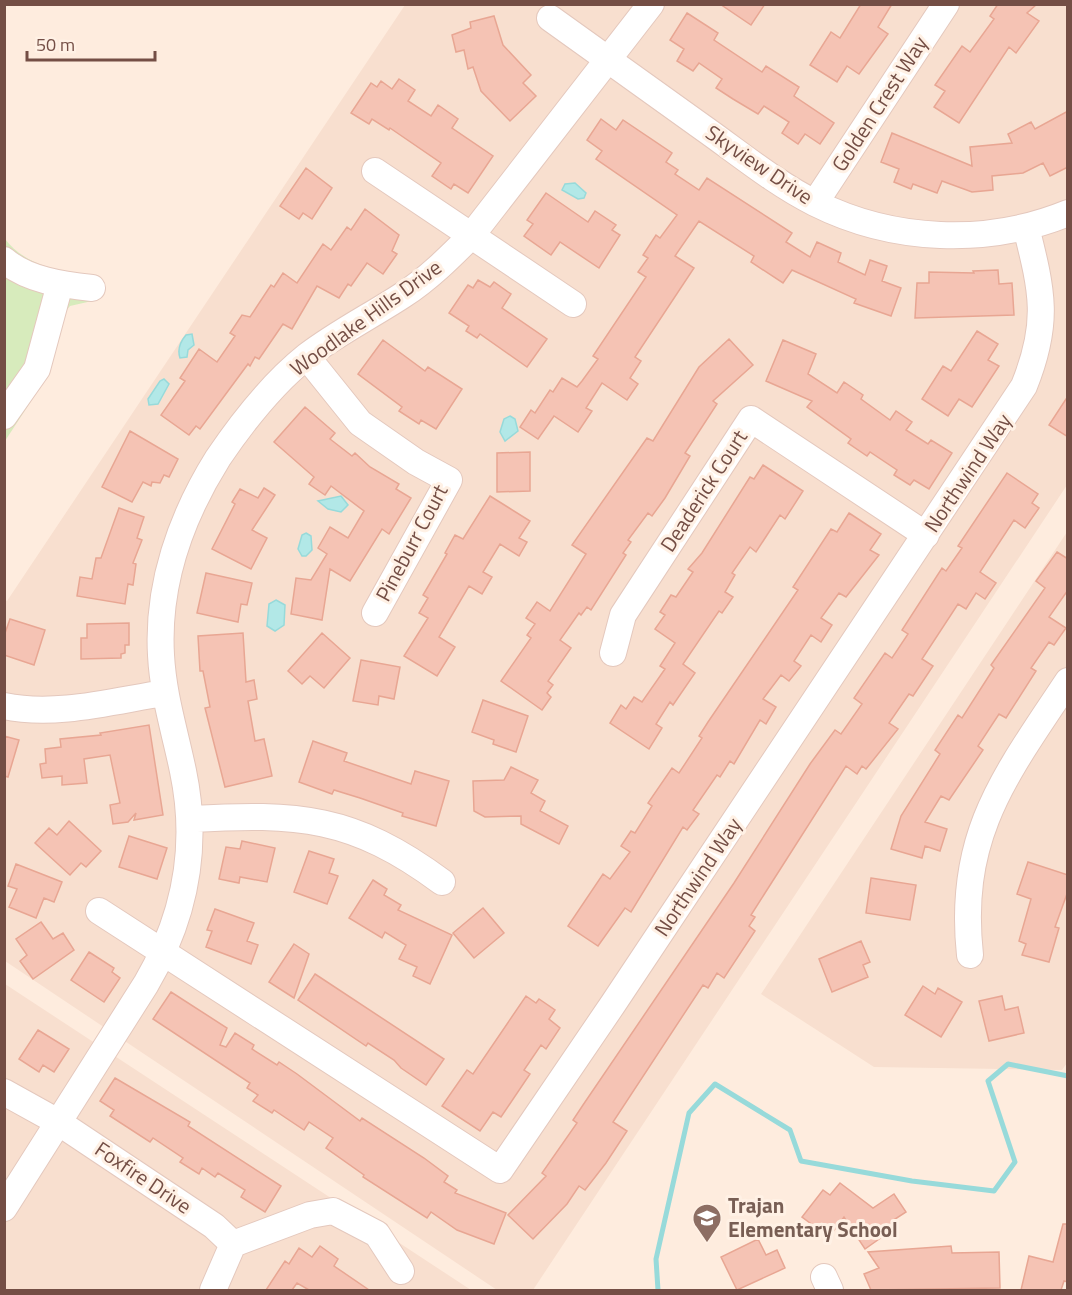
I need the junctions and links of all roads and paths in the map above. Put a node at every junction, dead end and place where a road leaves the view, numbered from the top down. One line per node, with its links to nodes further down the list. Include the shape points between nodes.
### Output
1 (651, 4): 4 (street, Woodlake Hills Drive)
2 (946, 4): 6 (street, Golden Crest Way)
3 (550, 18): 4 (street)
4 (608, 60): 6 (street, Skyview Drive, via 788,188); 9 (street, Woodlake Hills Drive)
5 (375, 171): 9 (street)
6 (815, 203): 8 (street, Skyview Drive, via 850,218 927,235 965,236)
7 (1068, 213): 8 (street, Skyview Drive)
8 (1026, 227): 16 (street, Northwind Way, via 1042,307 1035,359 1014,403)
9 (471, 236): 13 (street); 14 (street, Woodlake Hills Drive, via 404,295)
10 (4, 260): 11 (street)
11 (60, 284): 12 (street); 15 (street, via 37,369)
12 (92, 288)
13 (573, 304)
14 (307, 357): 17 (street, Pineburr Court, via 360,423 449,480); 20 (street, Woodlake Hills Drive, via 253,410 201,485 184,521 172,558 162,614 160,654)
15 (4, 416)
16 (926, 536): 18 (street, Deaderick Court, via 751,419 623,615); 25 (street, Northwind Way, via 500,1170)
17 (375, 613)
18 (613, 653)
19 (1068, 681): 26 (street, via 1002,780 988,809 969,876)
20 (164, 693): 21 (street, via 72,708); 22 (street, Woodlake Hills Drive)
21 (4, 706)
22 (191, 819): 23 (street, via 266,815 324,822 384,844); 25 (street, Woodlake Hills Drive, via 186,885)
23 (442, 882)
24 (99, 911): 25 (street)
25 (165, 951): 28 (street, Woodlake Hills Drive)
26 (970, 955)
27 (4, 1092): 28 (street, Foxfire Drive)
28 (58, 1122): 29 (street, Woodlake Hills Drive); 30 (street, Foxfire Drive, via 214,1226)
29 (4, 1208)
30 (233, 1244): 31 (street, via 310,1215 333,1211 377,1234); 32 (street)
31 (401, 1271)
32 (213, 1290)

